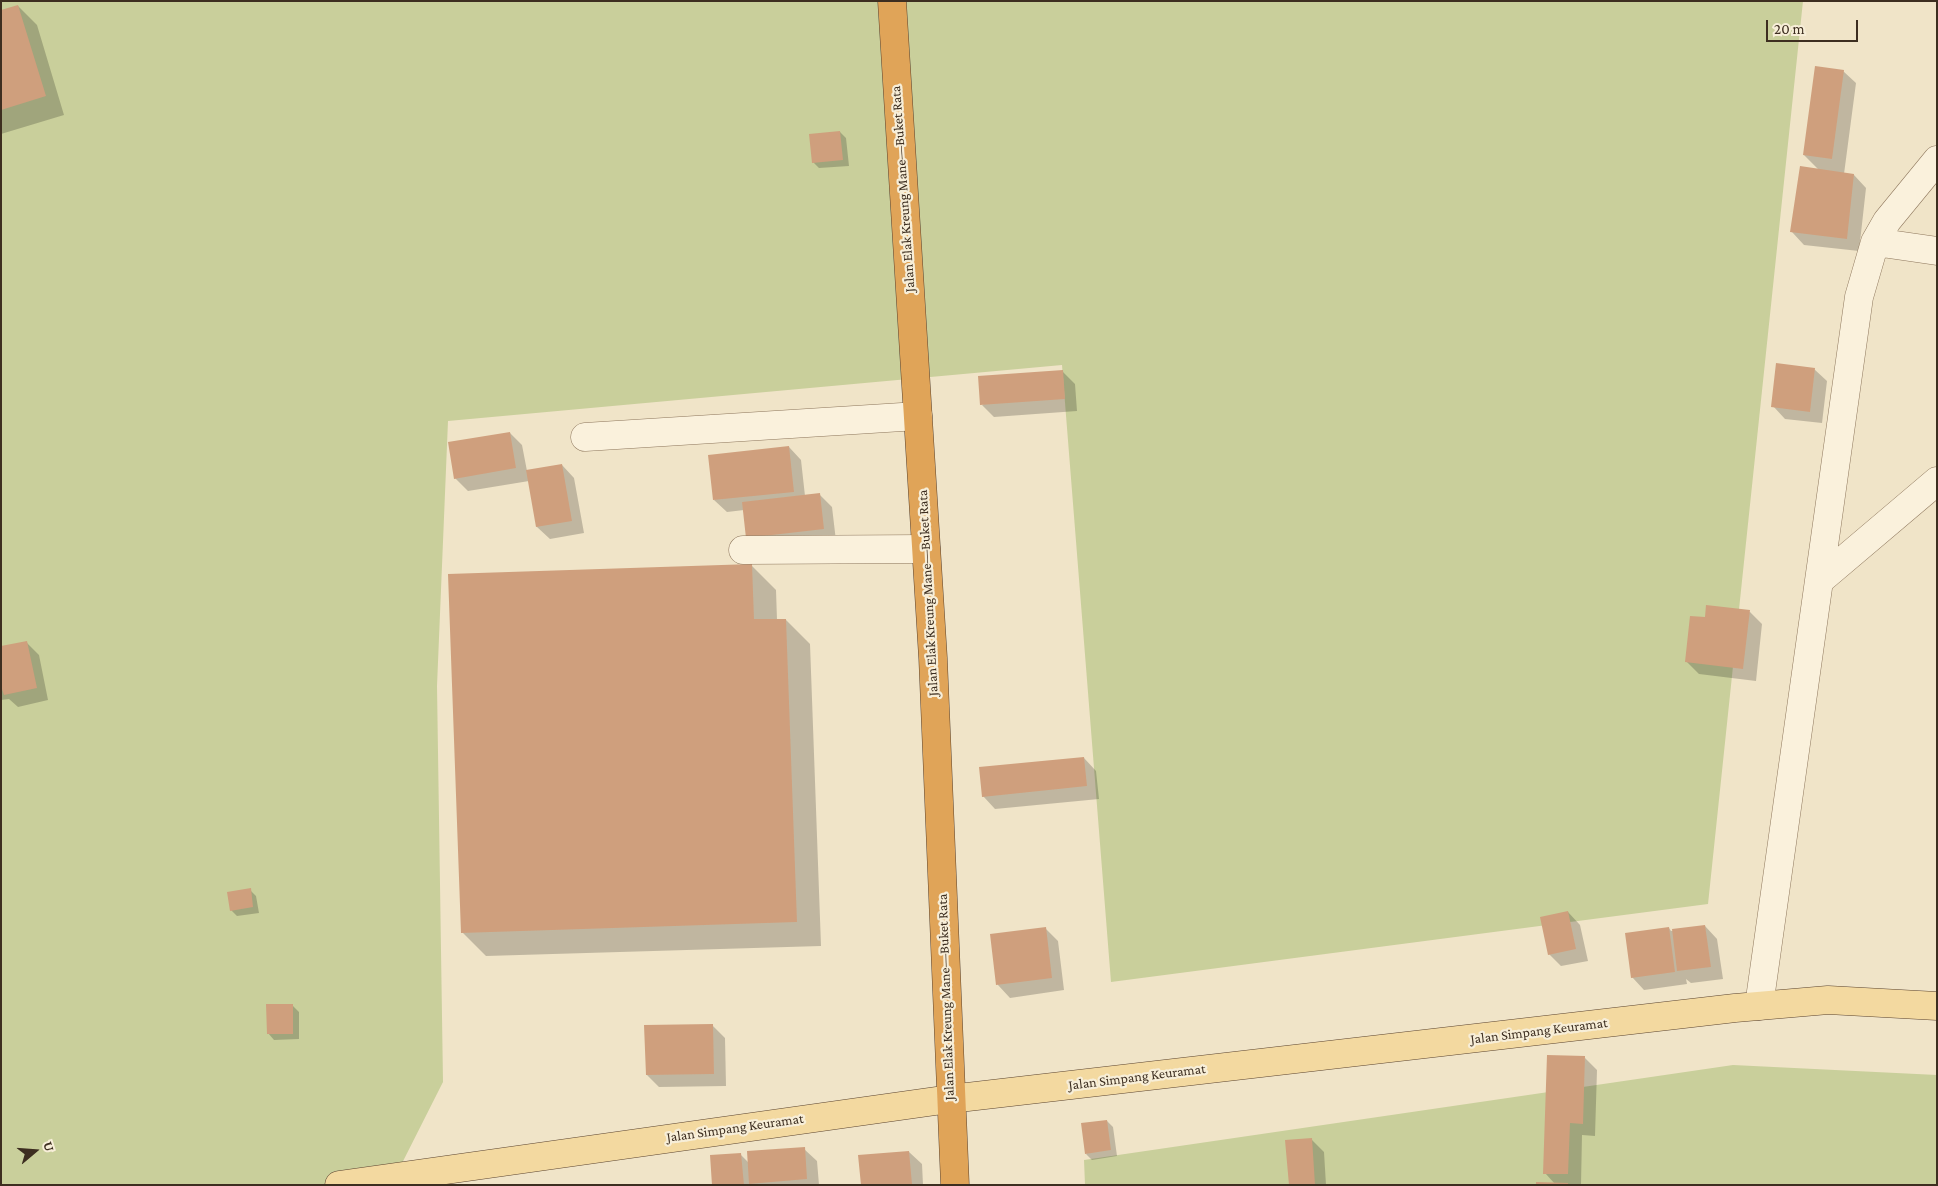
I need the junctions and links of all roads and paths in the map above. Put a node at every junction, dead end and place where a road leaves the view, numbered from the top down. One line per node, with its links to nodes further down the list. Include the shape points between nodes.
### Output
1 (892, 1): 5 (highway, Jalan Elak Kreung Mane—Buket Rata)
2 (1937, 160): 3 (lane, via 1887,221)
3 (1875, 242): 4 (lane); 10 (lane, via 1859,297)
4 (1937, 251)
5 (918, 416): 6 (lane); 9 (highway, Jalan Elak Kreung Mane—Buket Rata)
6 (585, 436)
7 (1937, 480): 10 (lane)
8 (744, 550): 9 (lane)
9 (926, 550): 13 (highway, Jalan Elak Kreung Mane—Buket Rata)
10 (1819, 580): 11 (lane)
11 (1759, 1006): 12 (main road, Jalan Simpang Keuramat, via 1828,1000); 13 (main road, Jalan Simpang Keuramat)
12 (1937, 1006)
13 (950, 1098): 14 (main road, Jalan Simpang Keuramat); 15 (highway, Jalan Elak Kreung Mane—Buket Rata)
14 (339, 1185)
15 (955, 1185)

